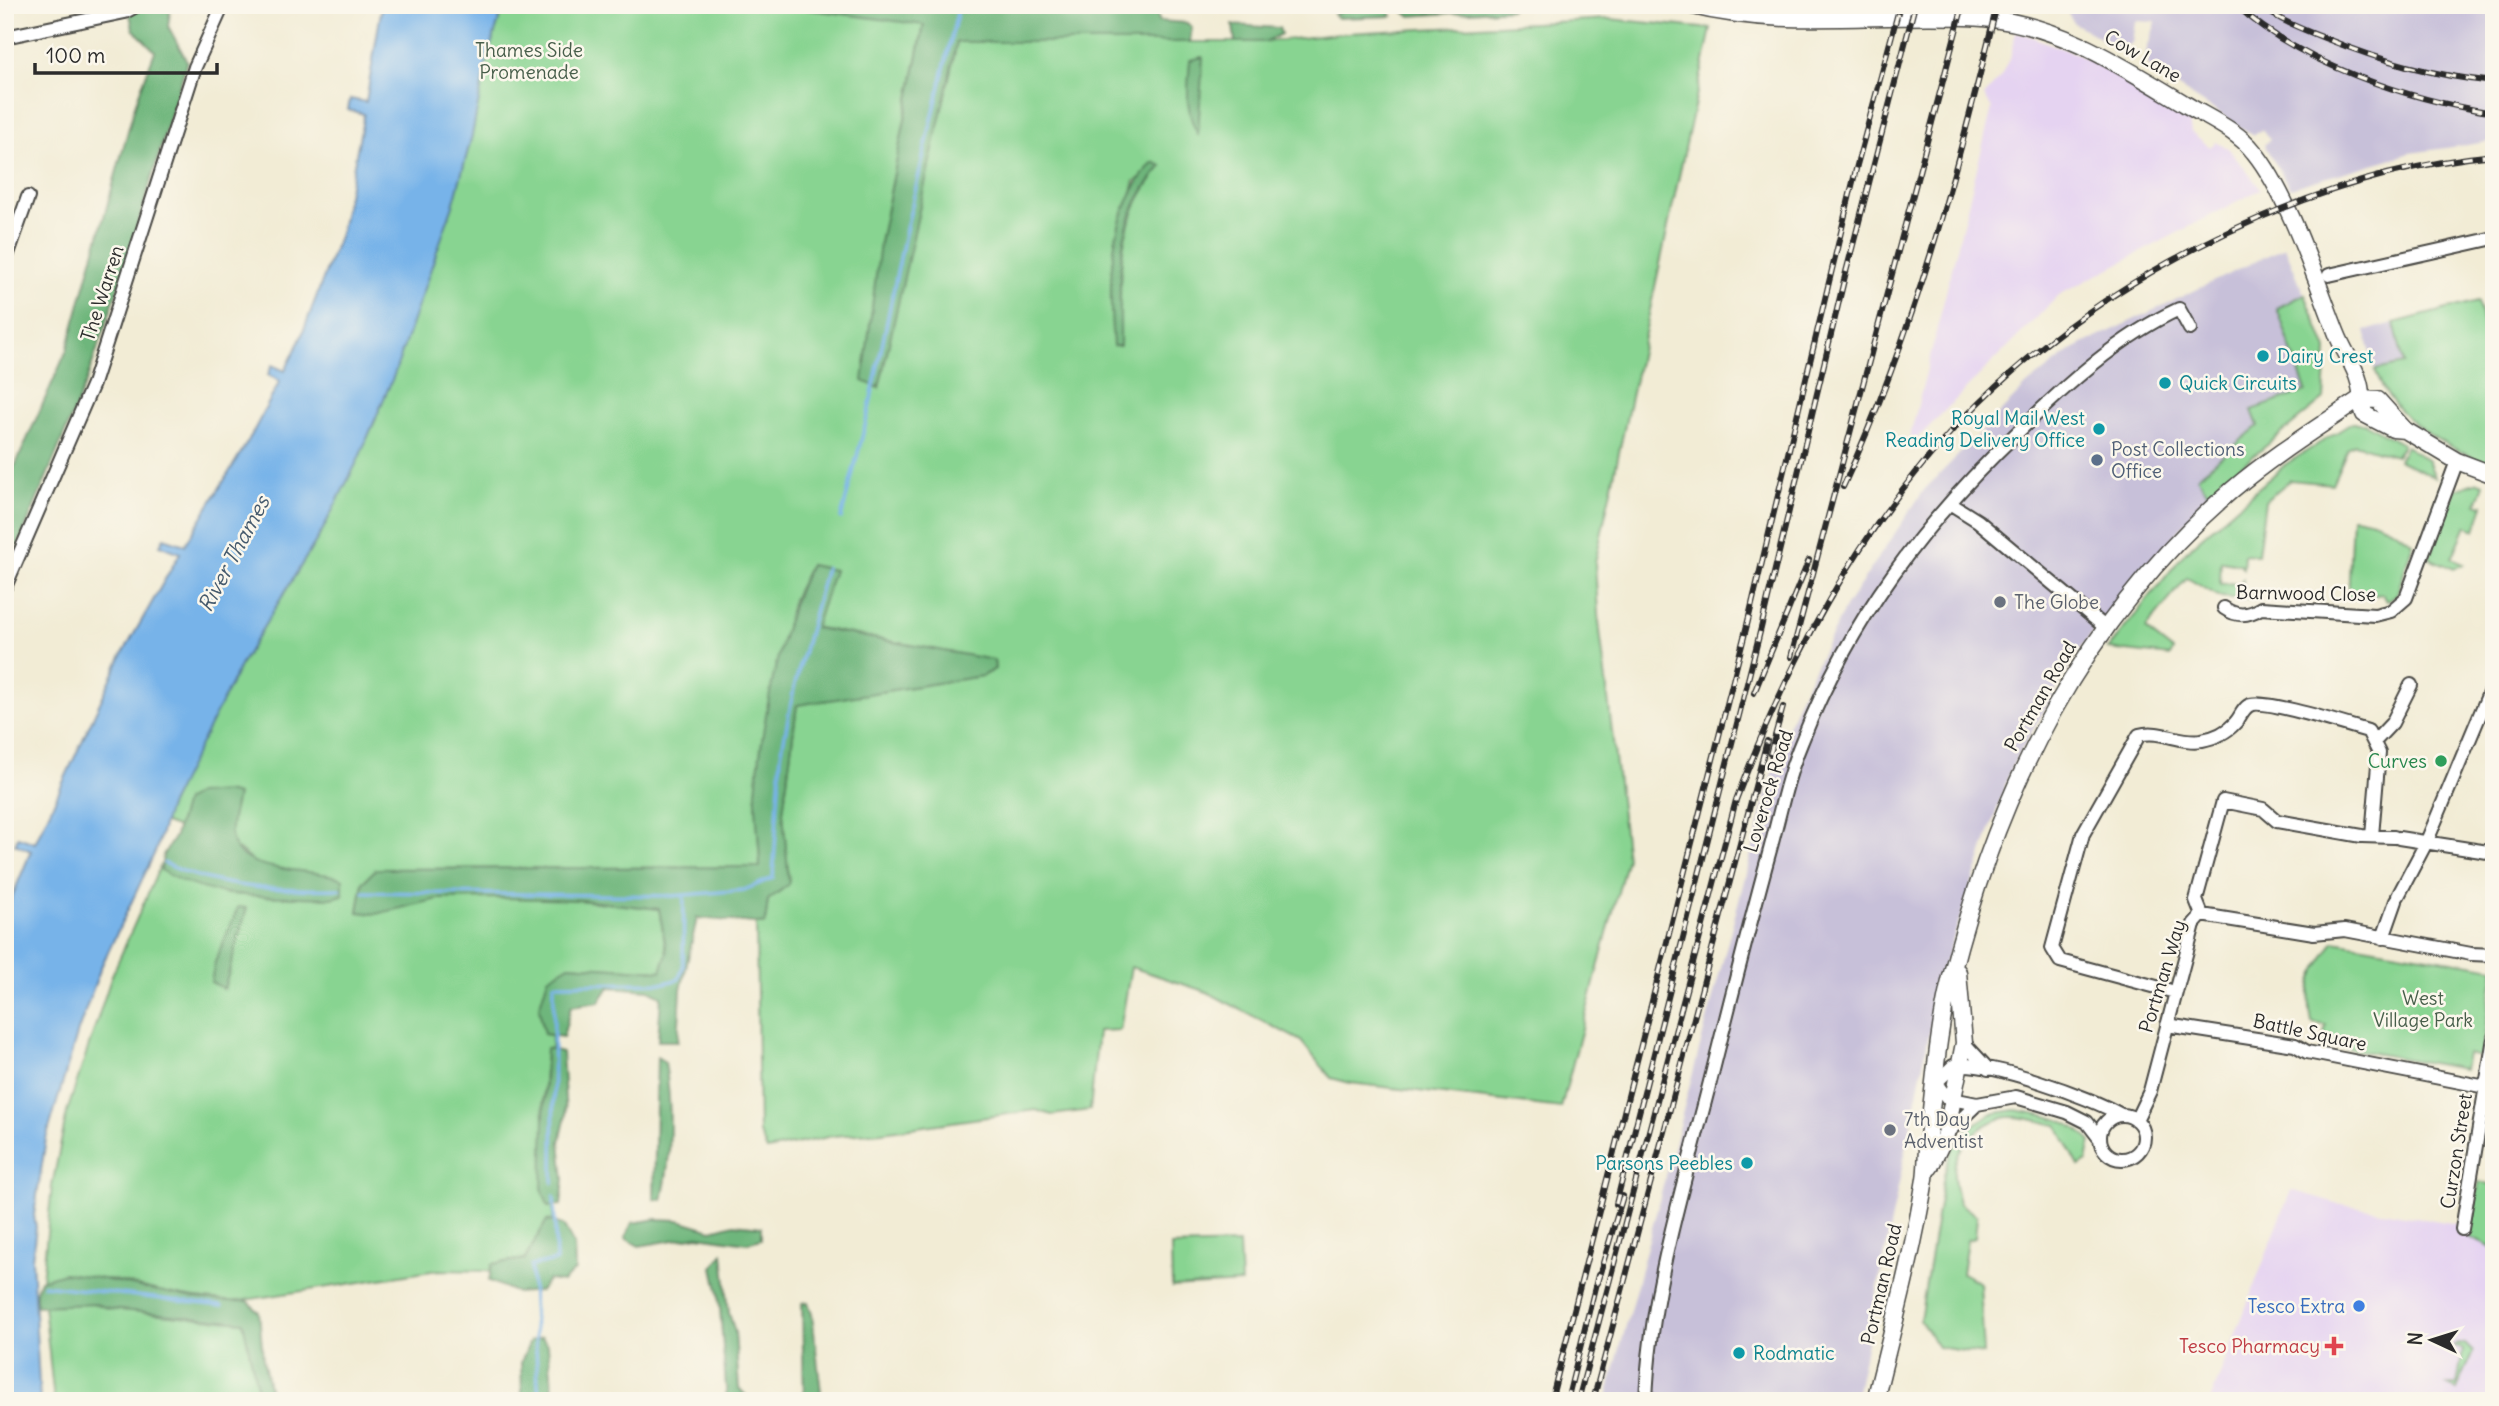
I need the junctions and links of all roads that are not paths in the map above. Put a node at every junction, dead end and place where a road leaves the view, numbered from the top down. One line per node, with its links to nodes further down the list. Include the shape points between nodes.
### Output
1 (138, 5): 5 (street, via 125,12)
2 (223, 5): 15 (street, The Warren, via 195,67 93,384)
3 (1689, 5): 4 (street, Cow Lane)
4 (1753, 11): 11 (street, Cow Lane, via 1802,20 1981,18 2027,24 2080,44 2227,129 2252,149 2270,177 2359,383)
5 (5, 37)
6 (29, 206): 8 (street)
7 (2494, 238): 9 (street)
8 (5, 262)
9 (2329, 275)
10 (2190, 329): 14 (street, Loverock Road, via 2179,309 2114,350 2026,423 1960,488)
11 (2360, 399): 12 (street, via 2364,414 2404,430); 17 (street, Portman Road, via 2278,453 2222,499 2169,552)
12 (2457, 461): 13 (street); 16 (street, Barnwood Close, via 2406,598 2391,611 2366,615 2261,608 2250,614 2233,614)
13 (2494, 475)
14 (1951, 504): 17 (street, via 1978,521); 44 (street, Loverock Road, via 1939,512 1866,614 1819,702 1796,758 1664,1263 1649,1338)
15 (5, 587)
16 (2224, 608)
17 (2106, 628): 26 (street, Portman Road, via 2018,777 1979,876)
18 (2494, 681): 22 (street)
19 (2411, 685): 20 (street, via 2400,710)
20 (2375, 741): 21 (street, via 2379,771); 28 (street, via 2368,731 2254,703 2215,737 2197,741 2153,731 2139,735 2083,834 2052,948 2060,961)
21 (2372, 836): 22 (street); 24 (street, Portman Way, via 2277,821 2263,808 2223,801 2196,900)
22 (2427, 842): 23 (street); 25 (street, via 2397,898)
23 (2494, 853)
24 (2202, 915): 25 (street, via 2314,933 2338,929); 28 (street, Portman Way, via 2194,924)
25 (2383, 938): 27 (street)
26 (1958, 955): 31 (street, Portman Road); 34 (street, Portman Road, via 1946,1002)
27 (2494, 955)
28 (2175, 992): 29 (street, Portman Way)
29 (2167, 1025): 35 (street, Battle Square, via 2295,1045 2307,1052); 39 (street, Portman Way, via 2150,1091)
30 (2494, 1038): 35 (street, Curzon Street)
31 (1964, 1042): 32 (street, Portman Road); 33 (street)
32 (1958, 1065): 33 (street); 34 (street); 36 (street, Portman Road)
33 (1988, 1069): 38 (street, via 2076,1092)
34 (1936, 1083): 36 (street); 42 (street, Portman Road)
35 (2486, 1087): 43 (street, Curzon Street)
36 (1953, 1101): 37 (street); 40 (street, Portman Road)
37 (1977, 1104): 40 (street); 41 (street, via 2008,1098 2035,1101 2087,1122)
38 (2122, 1115): 39 (street); 41 (street, via 2104,1125)
39 (2136, 1120): 41 (street, via 2144,1141 2132,1157 2113,1158)
40 (1946, 1134): 42 (street, Portman Road)
41 (2100, 1139)
42 (1926, 1176): 45 (street, Portman Road)
43 (2462, 1229)
44 (1646, 1401)
45 (1875, 1401)

